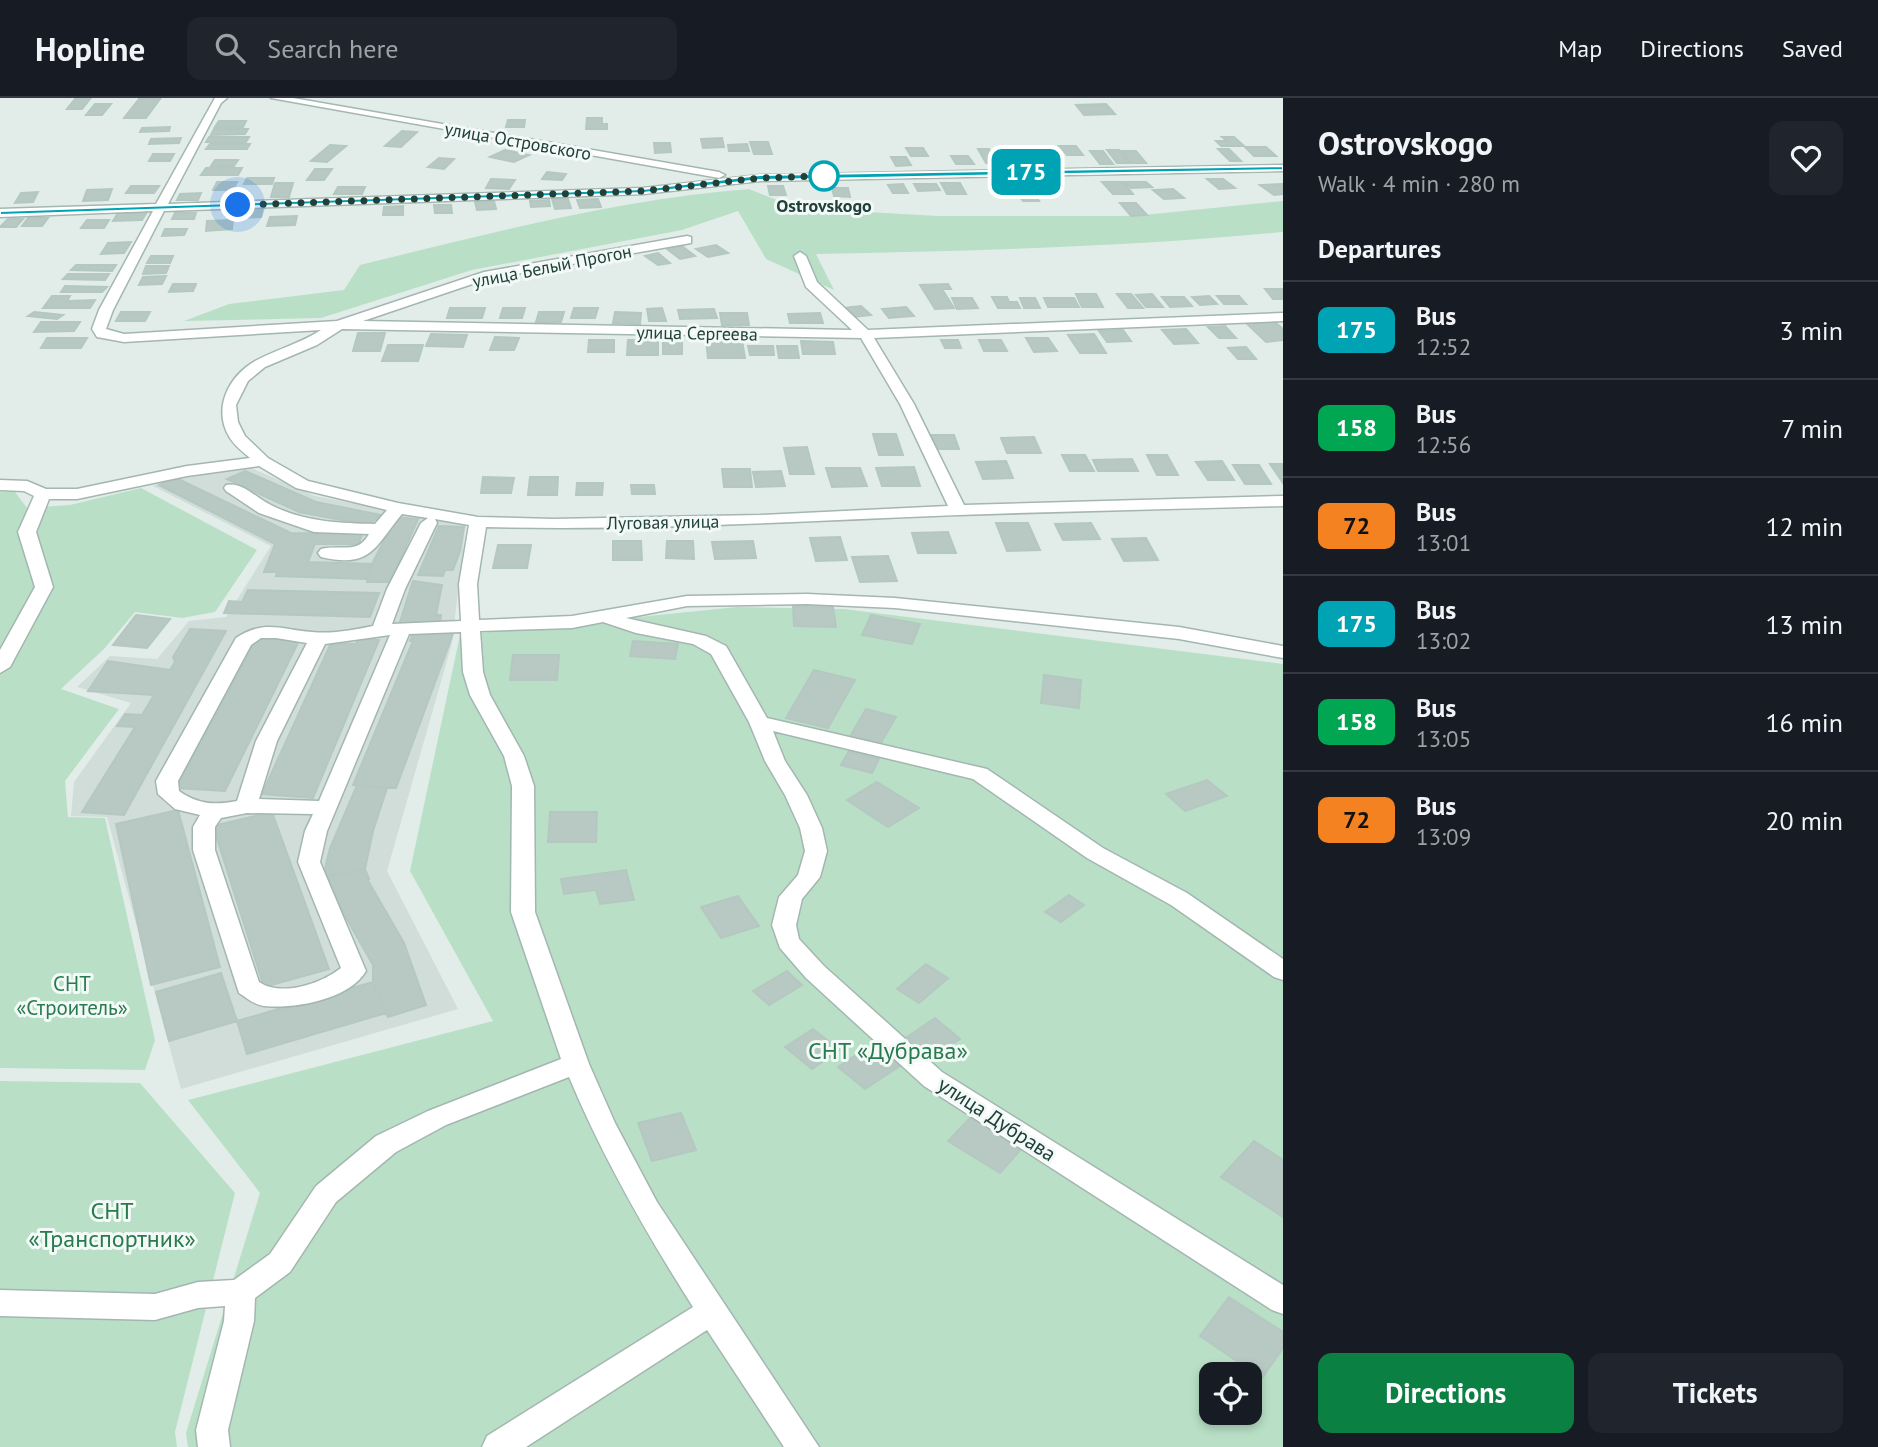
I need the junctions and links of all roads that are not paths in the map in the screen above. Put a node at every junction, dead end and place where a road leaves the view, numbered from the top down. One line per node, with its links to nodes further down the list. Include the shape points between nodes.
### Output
1 (222, 98): 5 (street)
2 (276, 98): 4 (street, улица Островского, via 702,173)
3 (1283, 168): 4 (street)
4 (760, 178): 5 (street, via 629,192)
5 (162, 207): 6 (street); 10 (street, улица Сергеева, via 99,330 110,337)
6 (0, 213)
7 (687, 240): 10 (street, улица Белый Прогон, via 484,276)
8 (800, 256): 11 (street, via 811,284)
9 (1283, 317): 11 (street, улица Сергеева)
10 (339, 325): 11 (street, улица Сергеева); 12 (street, Луговая улица, via 260,364 234,391 230,422 238,438)
11 (865, 334): 18 (street, via 907,404)
12 (262, 461): 15 (street, via 77,494); 17 (street, Луговая улица, via 302,485)
13 (0, 485): 15 (street, via 27,486)
14 (232, 488): 21 (street, via 265,509 320,528)
15 (43, 494): 28 (street, via 27,532 44,587)
16 (1283, 502): 18 (street, Луговая улица)
17 (398, 508): 19 (street, Луговая улица); 21 (street)
18 (958, 510): 19 (street, Луговая улица, via 747,520)
19 (478, 522): 24 (street, via 468,584)
20 (429, 523): 25 (street, via 396,589)
21 (380, 529): 22 (street, via 373,546 364,552)
22 (327, 553)
23 (606, 617): 24 (street); 27 (street, via 645,607 723,599 895,603 1179,632); 29 (street, улица Дубрава, via 699,640 719,650)
24 (471, 625): 25 (street); 34 (street, via 470,652 480,695 514,756 523,786 523,912)
25 (391, 631): 26 (street); 31 (street)
26 (319, 638): 30 (street, via 273,729); 32 (street, via 256,633 243,642 167,781 169,794 183,804)
27 (1283, 652)
28 (0, 667)
29 (759, 722): 33 (street, via 980,774 1095,853 1179,899); 36 (street, улица Дубрава, via 811,828 816,851 809,877 791,897 784,925 788,942 806,962 933,1079)
30 (247, 806): 31 (street); 32 (street)
31 (327, 808): 32 (street, via 309,862 354,971 341,984 283,997 263,997 248,986 244,976 204,850 204,827)
32 (212, 812)
33 (1283, 971)
34 (576, 1064): 35 (street, via 437,1118 386,1144 326,1194 280,1263); 38 (street, via 647,1210)
35 (240, 1292): 37 (street, via 198,1295 155,1307); 39 (street, via 239,1321 212,1430)
36 (1283, 1301)
37 (0, 1303)
38 (712, 1311): 40 (street); 41 (street)
39 (214, 1447)
40 (498, 1447)
41 (803, 1447)

